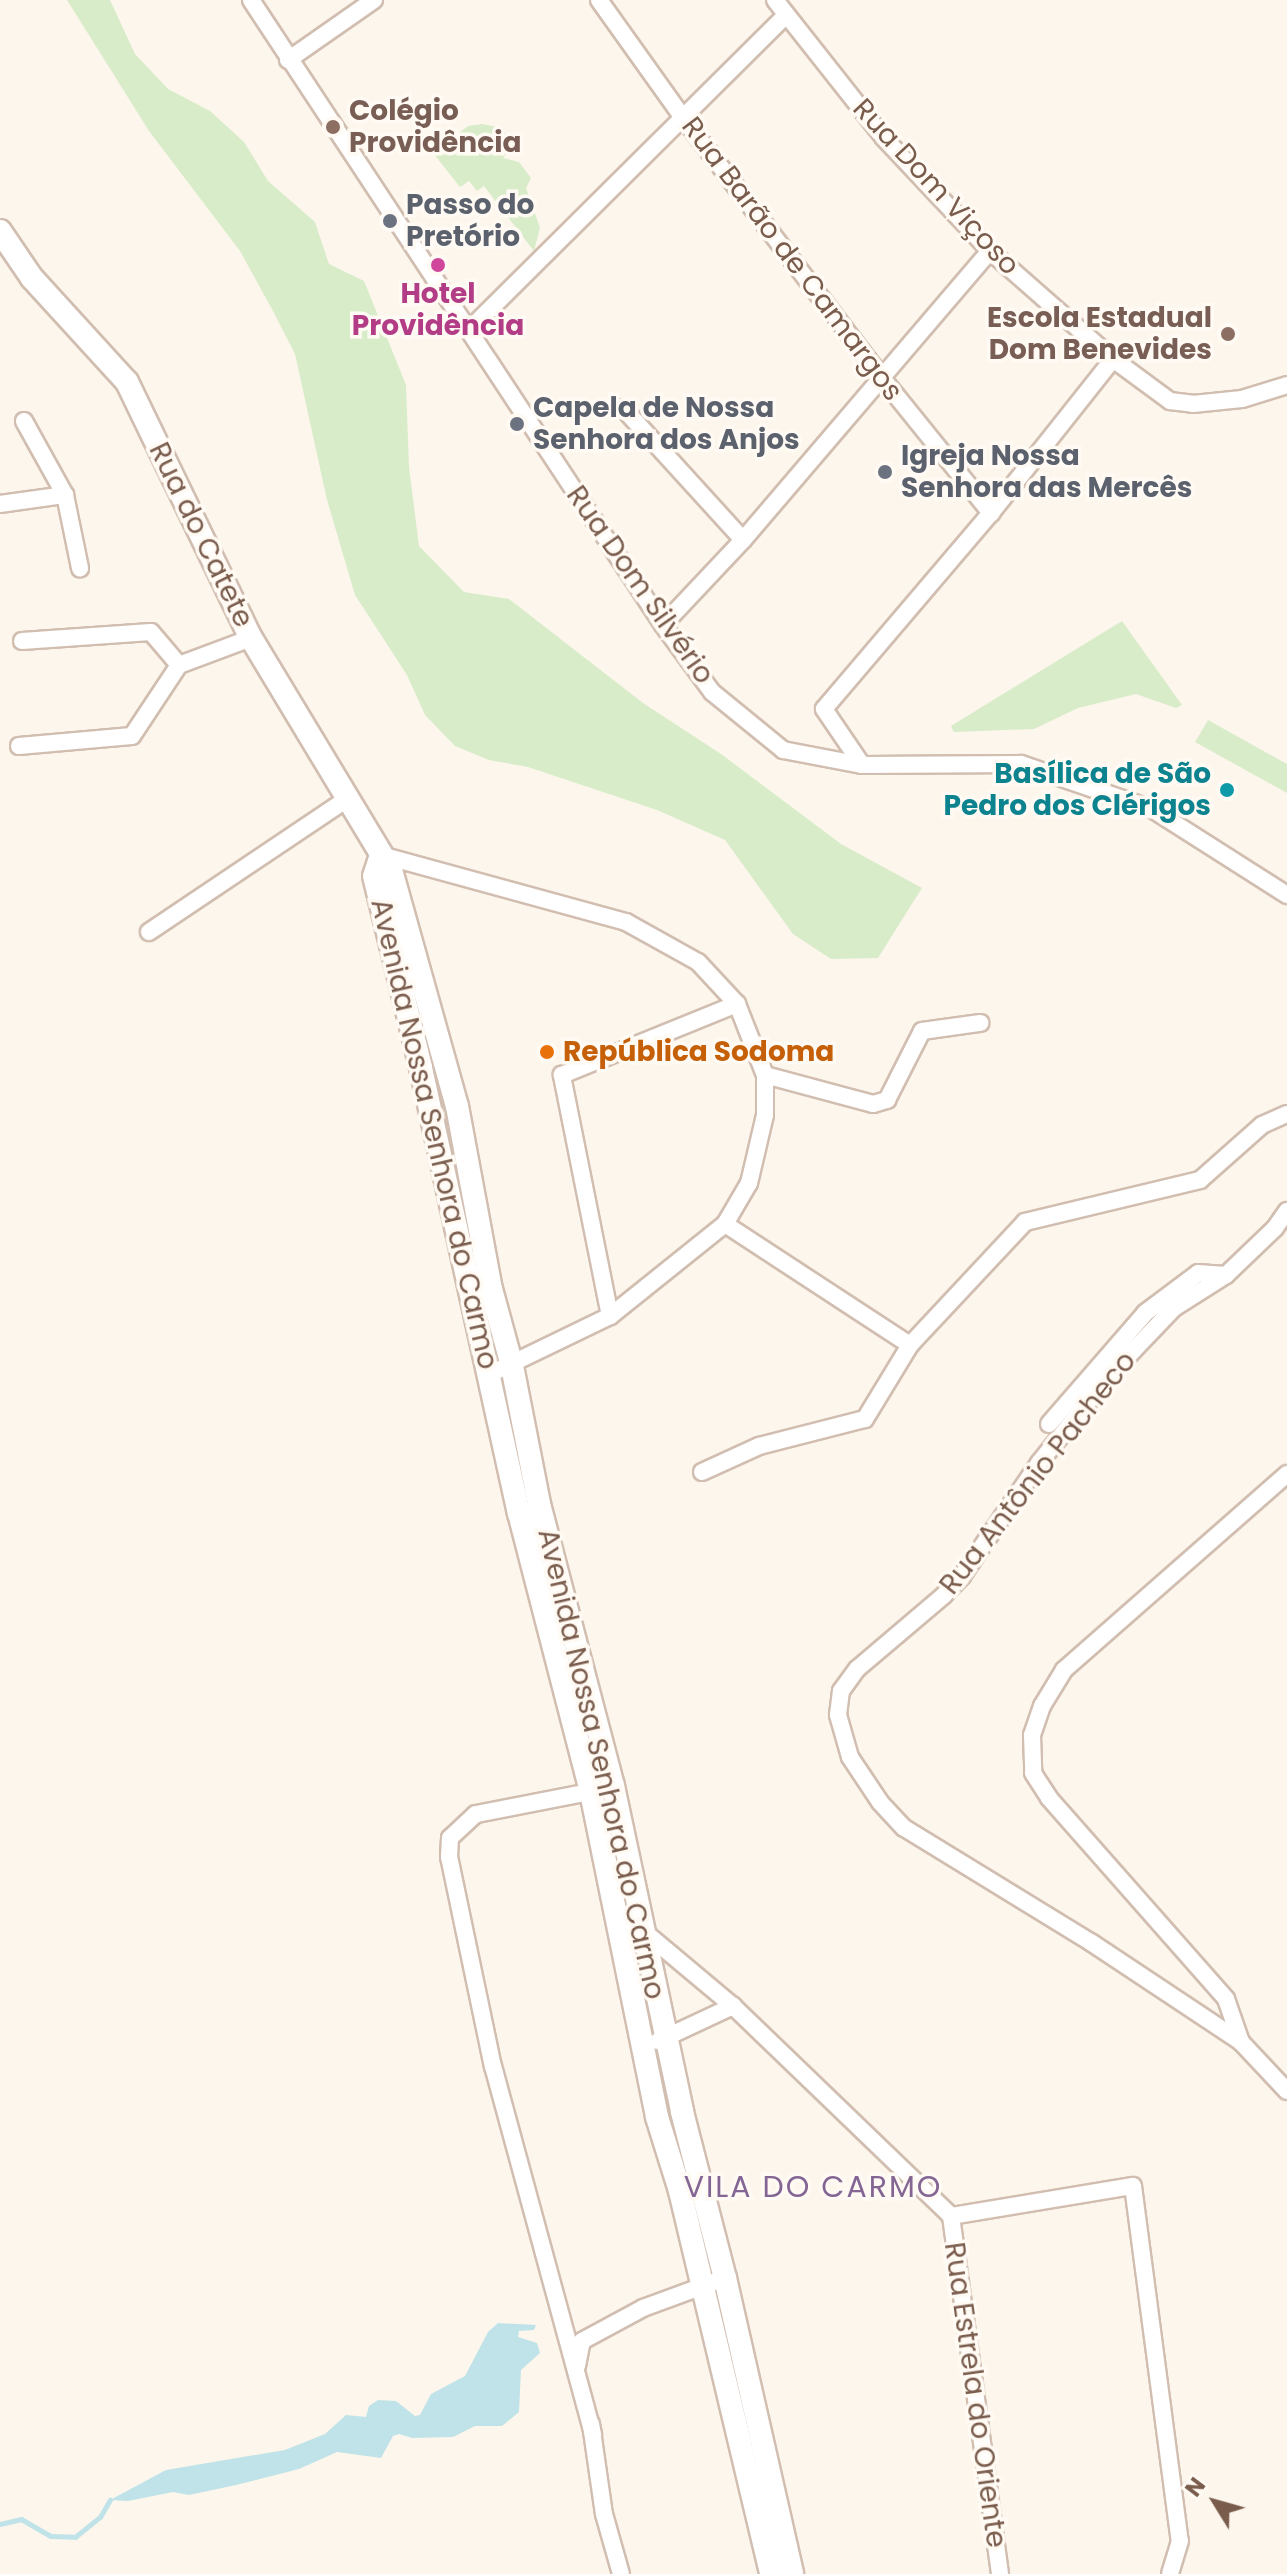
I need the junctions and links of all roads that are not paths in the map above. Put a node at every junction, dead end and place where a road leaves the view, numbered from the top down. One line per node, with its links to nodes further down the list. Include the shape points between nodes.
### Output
1 (251, 0): 6 (street, Rua Dom Silvério)
2 (374, 0): 6 (street)
3 (599, 0): 7 (street, Rua Barão de Camargos)
4 (775, 0): 5 (street, Rua Dom Viçoso)
5 (785, 16): 7 (street); 9 (street, Rua Dom Viçoso, via 884,138)
6 (288, 60): 10 (street, Rua Dom Silvério)
7 (684, 119): 10 (street); 12 (street, Rua Barão de Camargos)
8 (0, 231): 22 (street, Rua do Catete, via 32,278 127,382)
9 (990, 251): 11 (street, Rua Dom Viçoso); 12 (street)
10 (469, 330): 21 (street, Rua Dom Silvério)
11 (1113, 359): 13 (street, Rua Dom Viçoso, via 1170,401 1242,399); 18 (street)
12 (882, 378): 18 (street, Rua Barão de Camargos); 19 (street)
13 (1287, 385)
14 (623, 408): 19 (street)
15 (24, 421): 16 (street)
16 (65, 495): 17 (street); 20 (street)
17 (0, 504)
18 (991, 513): 26 (street, via 824,709)
19 (743, 540): 21 (street)
20 (80, 568)
21 (663, 625): 26 (street, Rua Dom Silvério, via 712,692 783,750)
22 (251, 638): 24 (street); 27 (street, Rua do Catete)
23 (22, 641): 24 (street, via 151,632)
24 (179, 665): 25 (street, via 132,736)
25 (19, 746)
26 (862, 765): 29 (street, Rua Dom Silvério, via 1021,764 1152,809)
27 (347, 799): 28 (street, Rua do Catete); 30 (street)
28 (381, 855): 31 (street, via 626,922 698,962); 34 (street, Avenida Nossa Senhora do Carmo, via 391,870); 35 (street, Avenida Nossa Senhora do Carmo, via 374,876)
29 (1287, 895)
30 (149, 932)
31 (737, 1004): 33 (street); 40 (street, via 562,1075)
32 (980, 1023): 33 (street, via 922,1031 887,1100 873,1104)
33 (765, 1075): 38 (street, via 765,1115 749,1183)
34 (457, 1106): 35 (street); 42 (street, Avenida Nossa Senhora do Carmo, via 491,1289)
35 (432, 1114): 43 (street, Avenida Nossa Senhora do Carmo)
36 (1287, 1114): 41 (street, via 1262,1125 1200,1180 1025,1222)
37 (1287, 1211): 39 (street, Rua Antônio Pacheco)
38 (725, 1224): 40 (street); 41 (street)
39 (1226, 1275): 44 (street, Rua Antônio Pacheco, via 1198,1273 1145,1313); 53 (street, Rua Antônio Pacheco, via 1174,1308 1109,1376 1039,1463 962,1576 857,1669 841,1691 838,1715 850,1757 904,1828)
40 (610, 1316): 42 (street)
41 (910, 1345): 45 (street, via 865,1419 759,1446)
42 (512, 1366): 43 (street); 47 (street, Avenida Nossa Senhora do Carmo)
43 (490, 1374): 47 (street, Avenida Nossa Senhora do Carmo)
44 (1049, 1424)
45 (702, 1472)
46 (1287, 1474): 53 (street, via 1064,1670 1032,1735 1033,1773 1049,1798 1226,1999)
47 (529, 1508): 48 (street, Avenida Nossa Senhora do Carmo)
48 (602, 1789): 49 (street, Avenida Nossa Senhora do Carmo); 50 (street, Avenida Nossa Senhora do Carmo); 61 (street, via 476,1814 450,1838 449,1857 493,2067)
49 (642, 1930): 50 (street); 51 (street); 52 (street, Avenida Nossa Senhora do Carmo)
50 (619, 1934): 54 (street, Avenida Nossa Senhora do Carmo)
51 (733, 2006): 52 (street); 57 (street)
52 (666, 2039): 54 (street); 56 (street, Avenida Nossa Senhora do Carmo)
53 (1241, 2042): 55 (street)
54 (642, 2044): 56 (street, Avenida Nossa Senhora do Carmo, via 657,2117)
55 (1287, 2091)
56 (690, 2188): 58 (street, Avenida Nossa Senhora do Carmo); 59 (street, Avenida Nossa Senhora do Carmo)
57 (951, 2216): 65 (street, Rua Estrela do Oriente); 66 (street, via 1133,2186 1180,2541)
58 (725, 2278): 59 (street); 60 (street, Avenida Nossa Senhora do Carmo)
59 (701, 2288): 60 (street, Avenida Nossa Senhora do Carmo); 61 (street, via 643,2308 582,2341 576,2364)
60 (741, 2400): 63 (street, Avenida Nossa Senhora do Carmo); 64 (street, Avenida Nossa Senhora do Carmo)
61 (593, 2434): 62 (street, via 604,2514)
62 (621, 2574)
63 (771, 2574)
64 (792, 2574)
65 (1000, 2574)
66 (1170, 2574)

